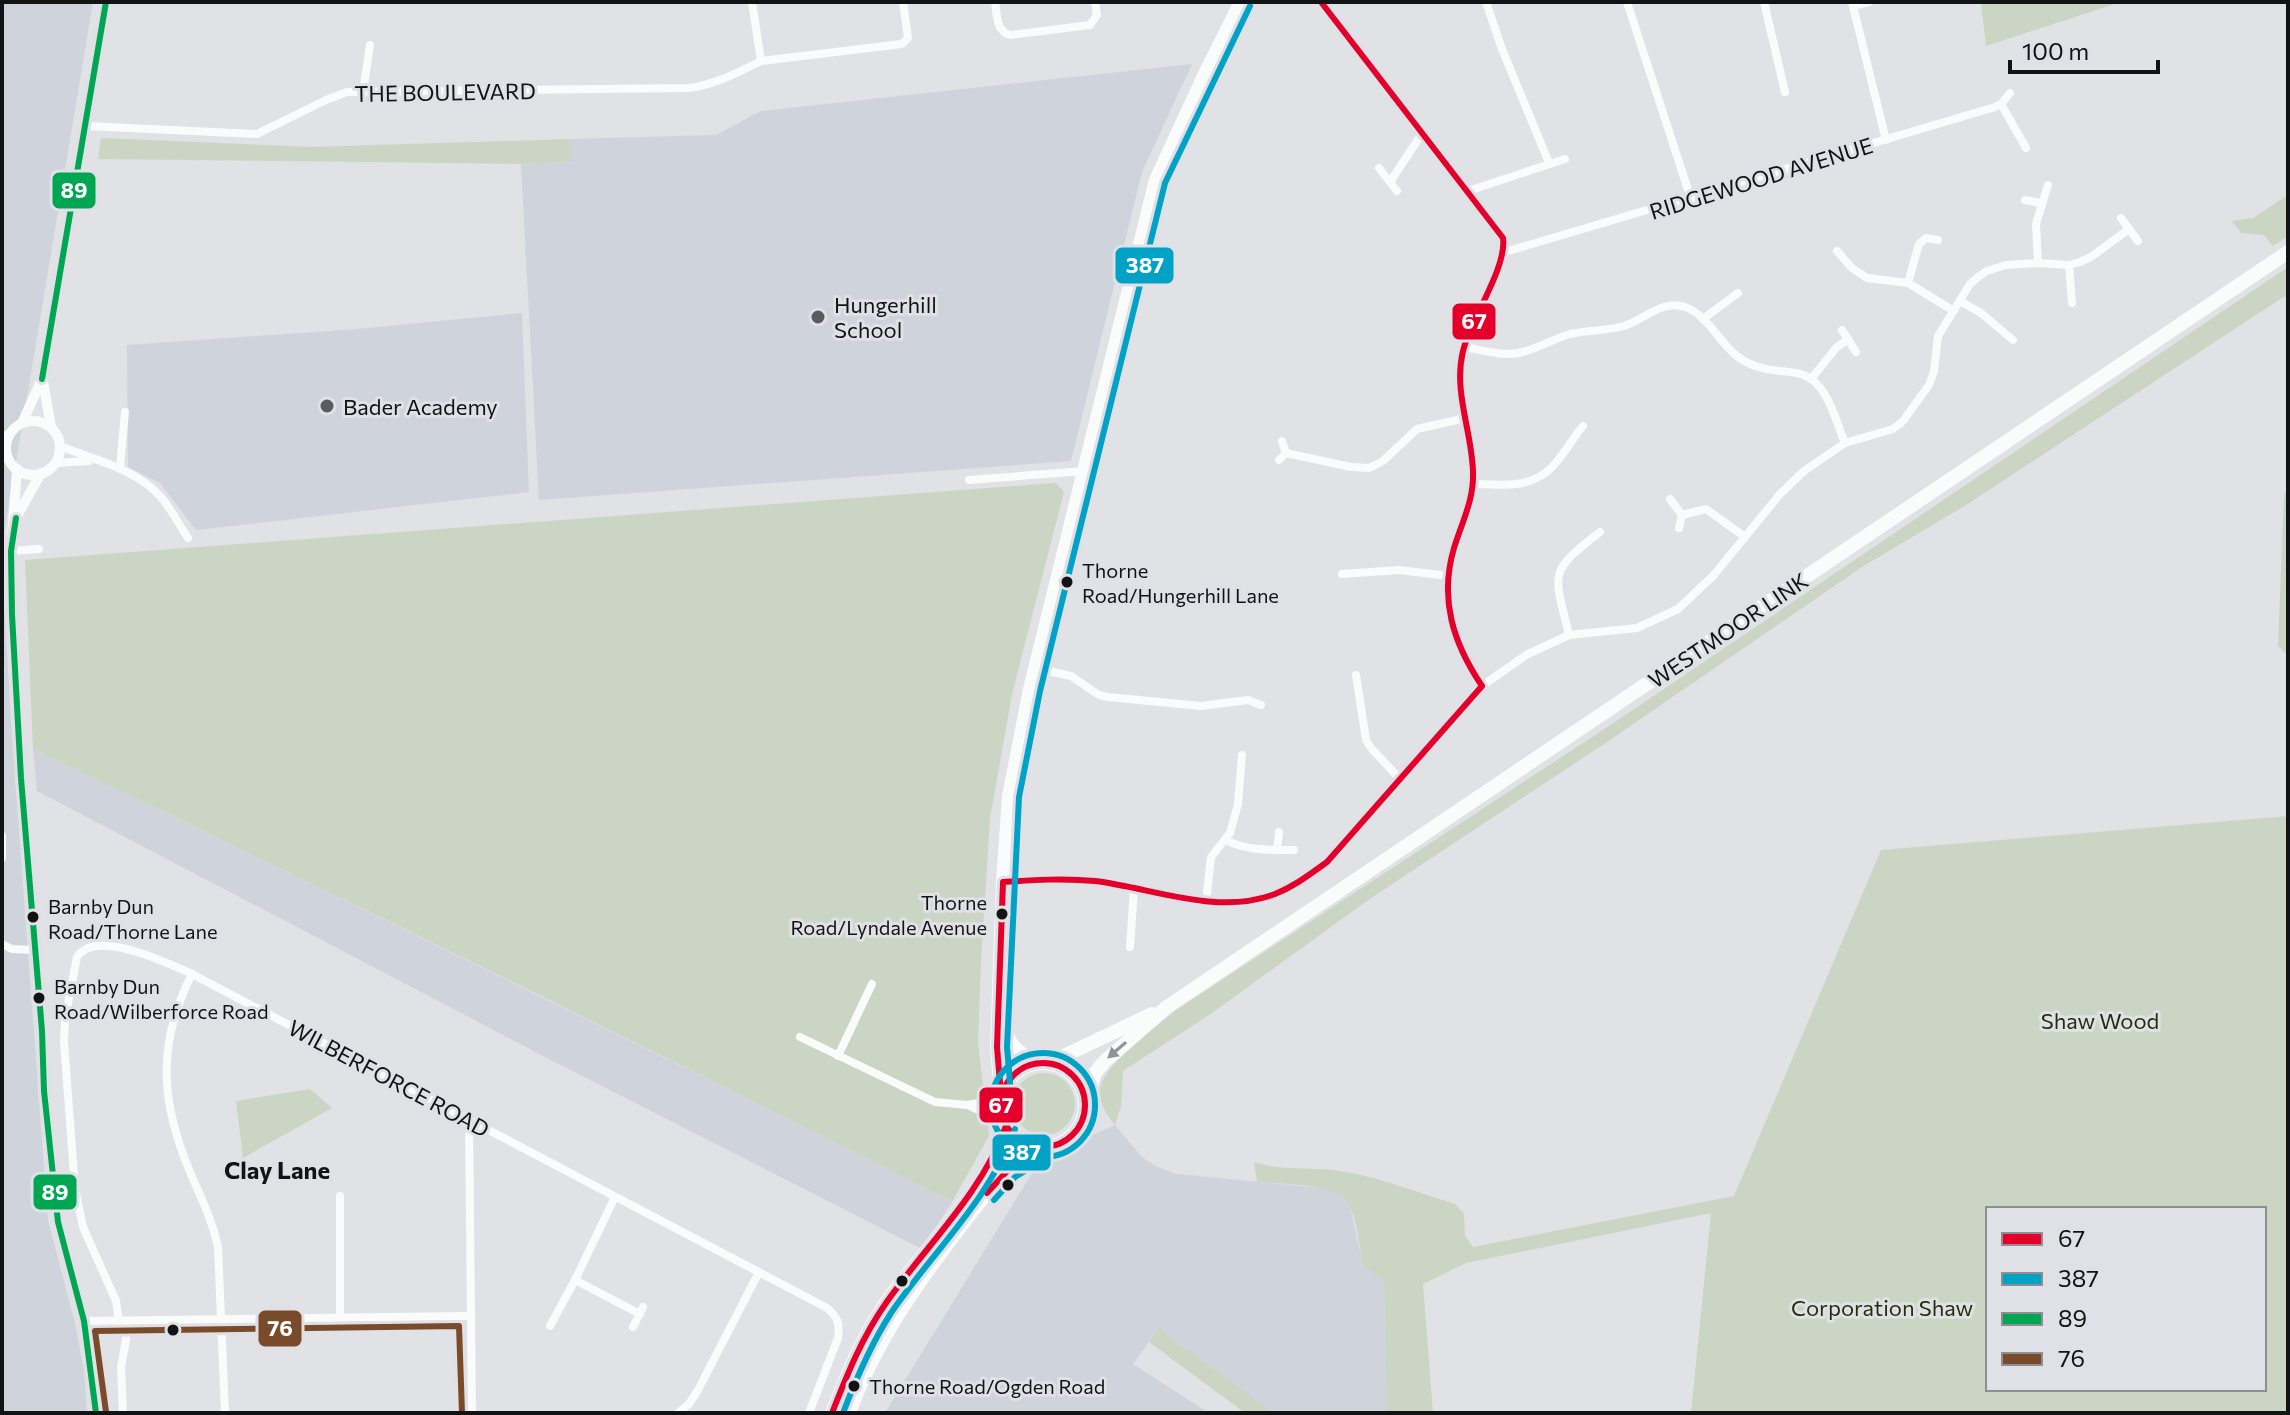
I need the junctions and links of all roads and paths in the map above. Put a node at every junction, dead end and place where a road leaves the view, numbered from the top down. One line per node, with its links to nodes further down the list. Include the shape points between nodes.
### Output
1 (106, 2): 19 (street)
2 (752, 2): 14 (street)
3 (903, 2): 14 (street, THE BOULEVARD, via 908,38 902,44)
4 (995, 2): 5 (street, via 999,27 1010,35 1090,25 1097,15)
5 (1095, 2)
6 (1241, 2): 71 (main road, via 1156,180)
7 (1321, 2): 20 (street)
8 (1486, 2): 24 (street)
9 (1627, 2): 30 (street)
10 (1764, 2): 16 (street)
11 (1869, 2): 12 (street)
12 (1853, 4): 21 (street)
13 (370, 45): 15 (street)
14 (761, 61): 15 (street, THE BOULEVARD, via 720,81 689,88)
15 (363, 92): 19 (street, THE BOULEVARD, via 335,96 257,134)
16 (1785, 92)
17 (2010, 93): 18 (street)
18 (2001, 104): 21 (street, RIDGEWOOD AVENUE); 22 (street)
19 (86, 126): 53 (street)
20 (1423, 132): 26 (street); 29 (street)
21 (1886, 140): 30 (street, RIDGEWOOD AVENUE)
22 (2026, 148)
23 (1565, 159): 24 (street)
24 (1549, 163): 29 (street)
25 (1379, 168): 26 (street)
26 (1390, 182): 28 (street)
27 (2048, 185): 32 (street)
28 (1397, 191)
29 (1468, 191): 38 (street, via 1503,238)
30 (1691, 199): 38 (street, RIDGEWOOD AVENUE)
31 (2025, 200): 32 (street)
32 (2041, 203): 40 (street)
33 (2121, 218): 34 (street)
34 (2129, 229): 36 (street); 41 (street, via 2091,257)
35 (1938, 240): 42 (street, via 1926,238 1919,244)
36 (2138, 241)
37 (1837, 251): 42 (street, via 1867,278)
38 (1505, 252): 51 (street)
39 (2288, 252): 108 (main road, WESTMOOR LINK)
40 (2038, 263): 41 (street); 44 (street, via 1987,271)
41 (2069, 265): 45 (street)
42 (1908, 283): 46 (street)
43 (1738, 293): 47 (street)
44 (1960, 301): 46 (street); 50 (street)
45 (2072, 303)
46 (1954, 311): 62 (street, via 1938,336 1929,385 1903,421)
47 (1703, 319): 51 (street, via 1674,305 1625,326 1571,334 1521,352); 54 (street, via 1742,360)
48 (1842, 330): 49 (street)
49 (1848, 339): 52 (street); 54 (street)
50 (2013, 340)
51 (1464, 347): 56 (street, via 1460,372)
52 (1856, 352)
53 (42, 379): 57 (street); 59 (street)
54 (1811, 379): 62 (street, via 1822,389)
55 (125, 412): 69 (street)
56 (1466, 418): 65 (street, via 1417,429 1369,468); 74 (street)
57 (22, 423): 59 (street, via 37,421); 60 (street)
58 (1583, 426): 74 (street, via 1553,467 1535,479 1515,485)
59 (51, 427): 63 (street)
60 (6, 435): 64 (street)
61 (1282, 441): 65 (street)
62 (1845, 443): 80 (street, via 1804,471)
63 (60, 446): 66 (street); 68 (street)
64 (4, 451): 70 (street)
65 (1286, 453): 67 (street)
66 (94, 460): 68 (street); 69 (street)
67 (1279, 460)
68 (55, 463): 72 (street)
69 (120, 467): 81 (street, via 159,495)
70 (17, 469): 72 (street); 77 (street)
71 (1084, 471): 73 (street); 87 (main road)
72 (41, 473): 77 (street)
73 (969, 480)
74 (1473, 484): 85 (street)
75 (1670, 499): 76 (street)
76 (1682, 515): 78 (street); 80 (street, via 1706,509)
77 (16, 518): 83 (street)
78 (1679, 528)
79 (1600, 532): 86 (street, via 1569,556 1559,573)
80 (1745, 537): 86 (street, via 1691,598 1662,618 1637,628)
81 (188, 538)
82 (39, 549): 83 (street)
83 (11, 551): 104 (street)
84 (1342, 574): 85 (street, via 1399,570)
85 (1449, 576): 89 (street, via 1447,598 1455,641)
86 (1569, 635): 89 (street, via 1526,655)
87 (1035, 668): 90 (street, via 1071,676 1108,697 1201,706 1248,700); 99 (main road, via 1009,796)
88 (1356, 675): 92 (street, via 1366,740)
89 (1482, 686): 92 (street)
90 (1261, 705)
91 (1242, 755): 95 (street, via 1238,804)
92 (1400, 779): 101 (street, via 1327,862 1299,882 1254,900)
93 (1279, 832): 96 (street)
94 (2, 836): 98 (street)
95 (1225, 840): 96 (street, via 1243,848); 101 (street, via 1209,864)
96 (1277, 850): 97 (street)
97 (1294, 850)
98 (2, 858)
99 (1003, 882): 100 (street, via 1082,880); 107 (main road)
100 (1134, 888): 101 (street); 103 (street)
101 (1206, 902)
102 (2, 944): 104 (street)
103 (1130, 947)
104 (34, 950): 125 (street, via 58,1222)
105 (192, 974): 115 (street, WILBERFORCE ROAD); 124 (street, via 167,1040 168,1095 182,1153 213,1225); 126 (street, WILBERFORCE ROAD, via 160,959 94,944 77,957 70,991 64,1042 75,1189 83,1227)
106 (872, 984): 110 (street)
107 (998, 1000): 111 (main road, via 1011,1045 1028,1059); 112 (main road)
108 (1167, 1007): 111 (main road, WESTMOOR LINK); 114 (main road, WESTMOOR LINK, one-way to 114, via 1104,1062)
109 (800, 1037): 110 (street)
110 (838, 1056): 113 (street, via 935,1102)
111 (1045, 1063): 112 (main road, via 1021,1068); 114 (main road, via 1074,1077)
112 (1001, 1097): 113 (street); 116 (main road)
113 (967, 1105): 116 (street)
114 (1085, 1105): 117 (main road, via 1075,1131 1065,1141)
115 (469, 1121): 119 (street, WILBERFORCE ROAD); 122 (street)
116 (1005, 1125): 117 (main road, via 1023,1142); 135 (main road, via 987,1172 863,1339)
117 (1045, 1147): 136 (main road, via 996,1181 911,1292 877,1349)
118 (340, 1196): 123 (street)
119 (615, 1197): 120 (street, WILBERFORCE ROAD); 121 (street)
120 (759, 1272): 133 (street, via 698,1390); 134 (street, WILBERFORCE ROAD, via 816,1302 834,1314 840,1326)
121 (575, 1280): 127 (street); 128 (street, via 642,1311)
122 (469, 1316): 123 (street); 132 (street)
123 (340, 1317): 124 (street)
124 (220, 1319): 126 (street); 131 (street)
125 (84, 1321): 126 (street); 129 (street)
126 (122, 1321): 130 (street)
127 (550, 1326)
128 (633, 1327)
129 (96, 1413)
130 (123, 1413)
131 (225, 1413)
132 (472, 1413)
133 (678, 1413)
134 (809, 1413)
135 (832, 1413)
136 (849, 1413)

